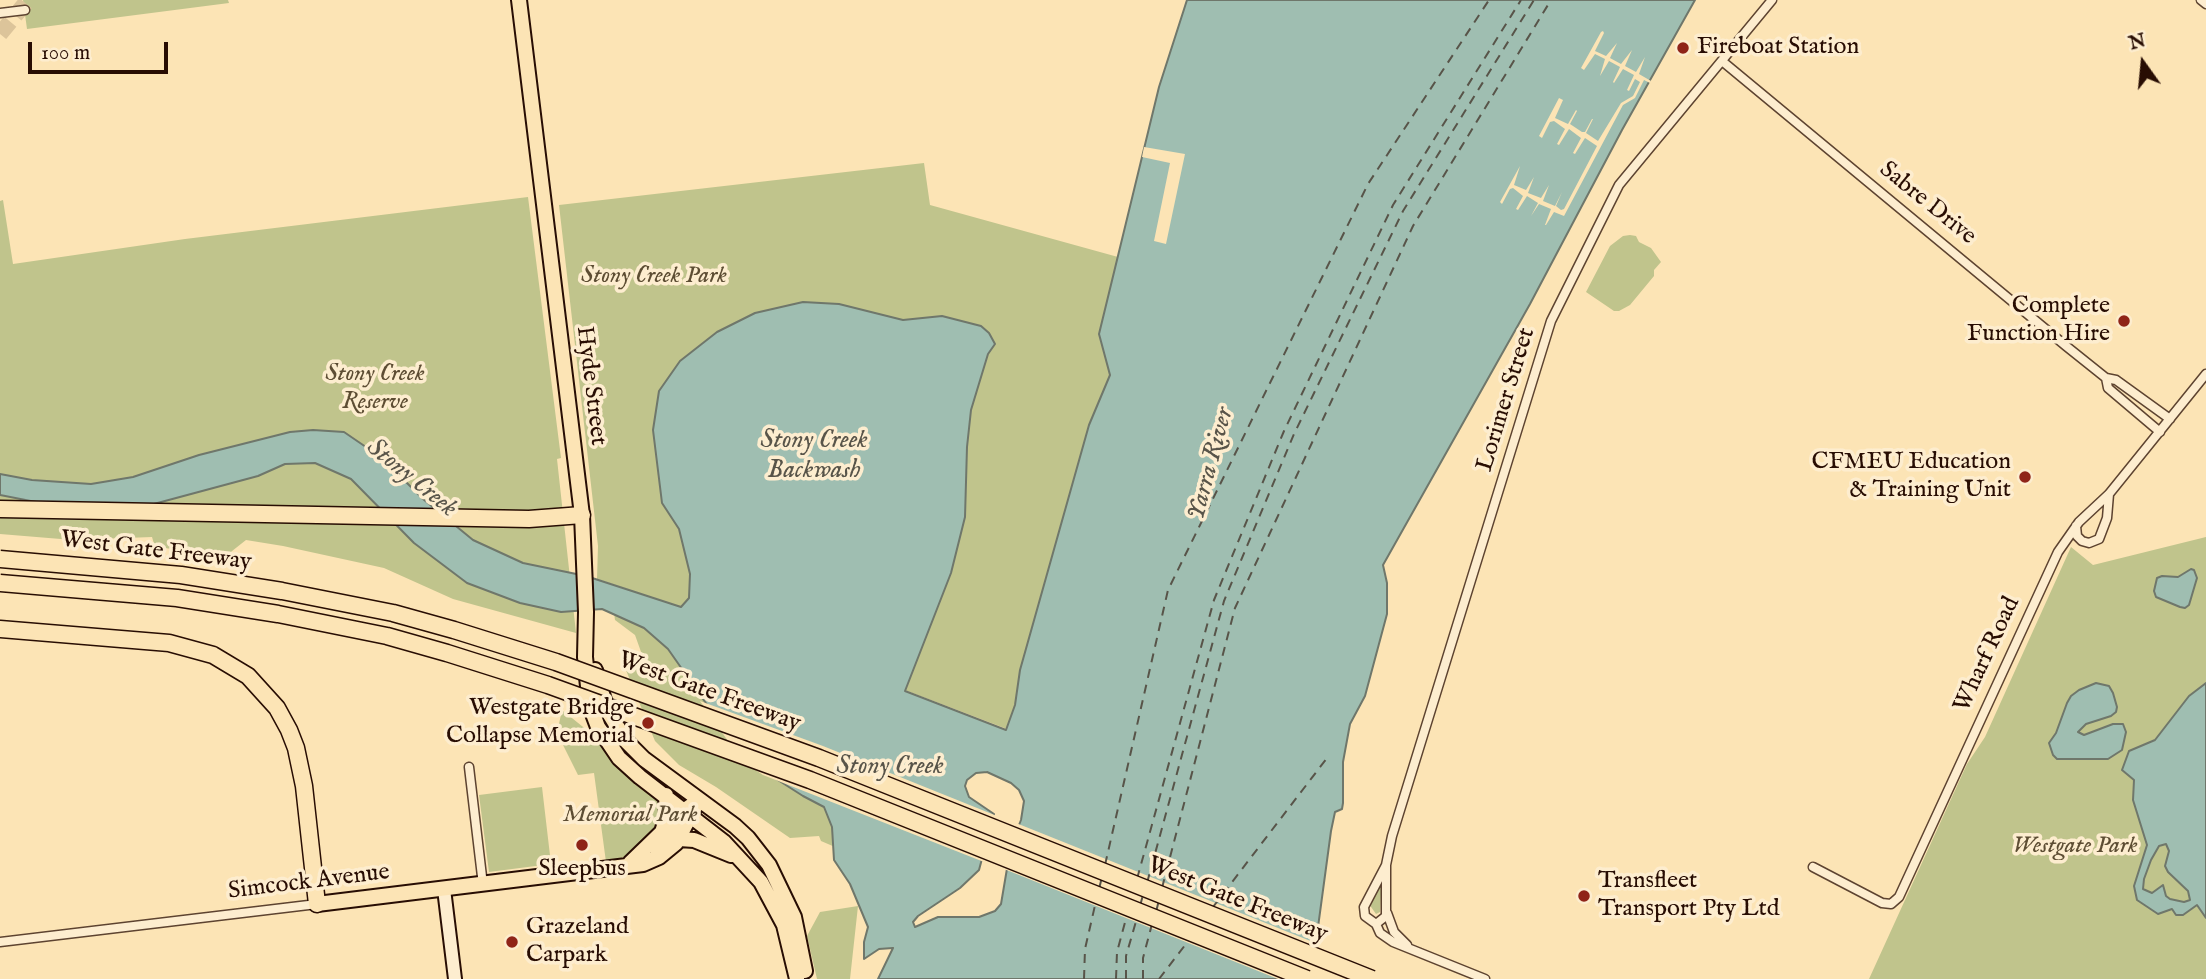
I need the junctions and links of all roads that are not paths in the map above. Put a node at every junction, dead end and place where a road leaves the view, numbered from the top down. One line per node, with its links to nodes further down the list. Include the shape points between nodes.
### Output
1 (519, 0): 14 (main road, Hyde Street)
2 (1772, 0): 7 (street, Lorimer Street)
3 (2201, 0): 4 (street)
4 (2206, 4)
5 (24, 10): 6 (street)
6 (0, 13)
7 (1722, 61): 9 (street, Sabre Drive); 26 (street, Lorimer Street, via 1616,190 1552,321)
8 (2206, 374): 10 (street, Wharf Road)
9 (2106, 377): 10 (street, Sabre Drive); 11 (street, Sabre Drive, via 2108,388)
10 (2170, 419): 11 (street, Wharf Road)
11 (2160, 432): 12 (street, Wharf Road)
12 (2109, 494): 15 (street, Wharf Road); 15 (street, via 2099,539 2082,541)
13 (0, 509): 14 (highway, via 529,519)
14 (582, 515): 18 (main road, Hyde Street)
15 (2076, 526): 27 (street, Wharf Road, via 2035,599 1899,897 1891,904 1882,903)
16 (0, 559): 40 (highway, West Gate Freeway, bridge, via 181,575 282,591 454,629 819,758)
17 (0, 583): 39 (highway, West Gate Freeway, bridge, via 190,600 360,631 447,653 810,780)
18 (586, 618): 21 (main road, via 587,687 598,727 619,758); 22 (main road, via 599,689 617,729 644,758)
19 (0, 629): 31 (highway, via 169,643 213,655 248,676 277,708 294,742 304,786)
20 (469, 767): 29 (street)
21 (666, 795): 23 (main road); 25 (main road, via 662,832)
22 (698, 799): 23 (main road); 38 (main road, via 748,838 769,865 794,917)
23 (689, 813): 24 (main road, Simcock Avenue); 25 (main road, Simcock Avenue, via 664,841); 28 (main road)
24 (680, 839): 25 (main road, Simcock Avenue, via 656,859); 28 (main road, via 720,849)
25 (626, 865): 29 (main road, Simcock Avenue)
26 (1386, 865): 32 (street, Lorimer Street); 33 (street, Lorimer Street, via 1364,907 1367,919)
27 (1813, 867)
28 (753, 873): 37 (main road, via 784,925)
29 (483, 885): 30 (main road, Simcock Avenue)
30 (444, 889): 31 (main road, Simcock Avenue); 36 (street)
31 (317, 904): 34 (street, Simcock Avenue)
32 (1387, 913): 33 (street); 35 (street, via 1396,935)
33 (1376, 924): 35 (street, via 1390,941)
34 (0, 942)
35 (1413, 949): 41 (street)
36 (455, 979)
37 (797, 979)
38 (806, 979)
39 (1307, 979)
40 (1372, 979)
41 (1485, 979)

